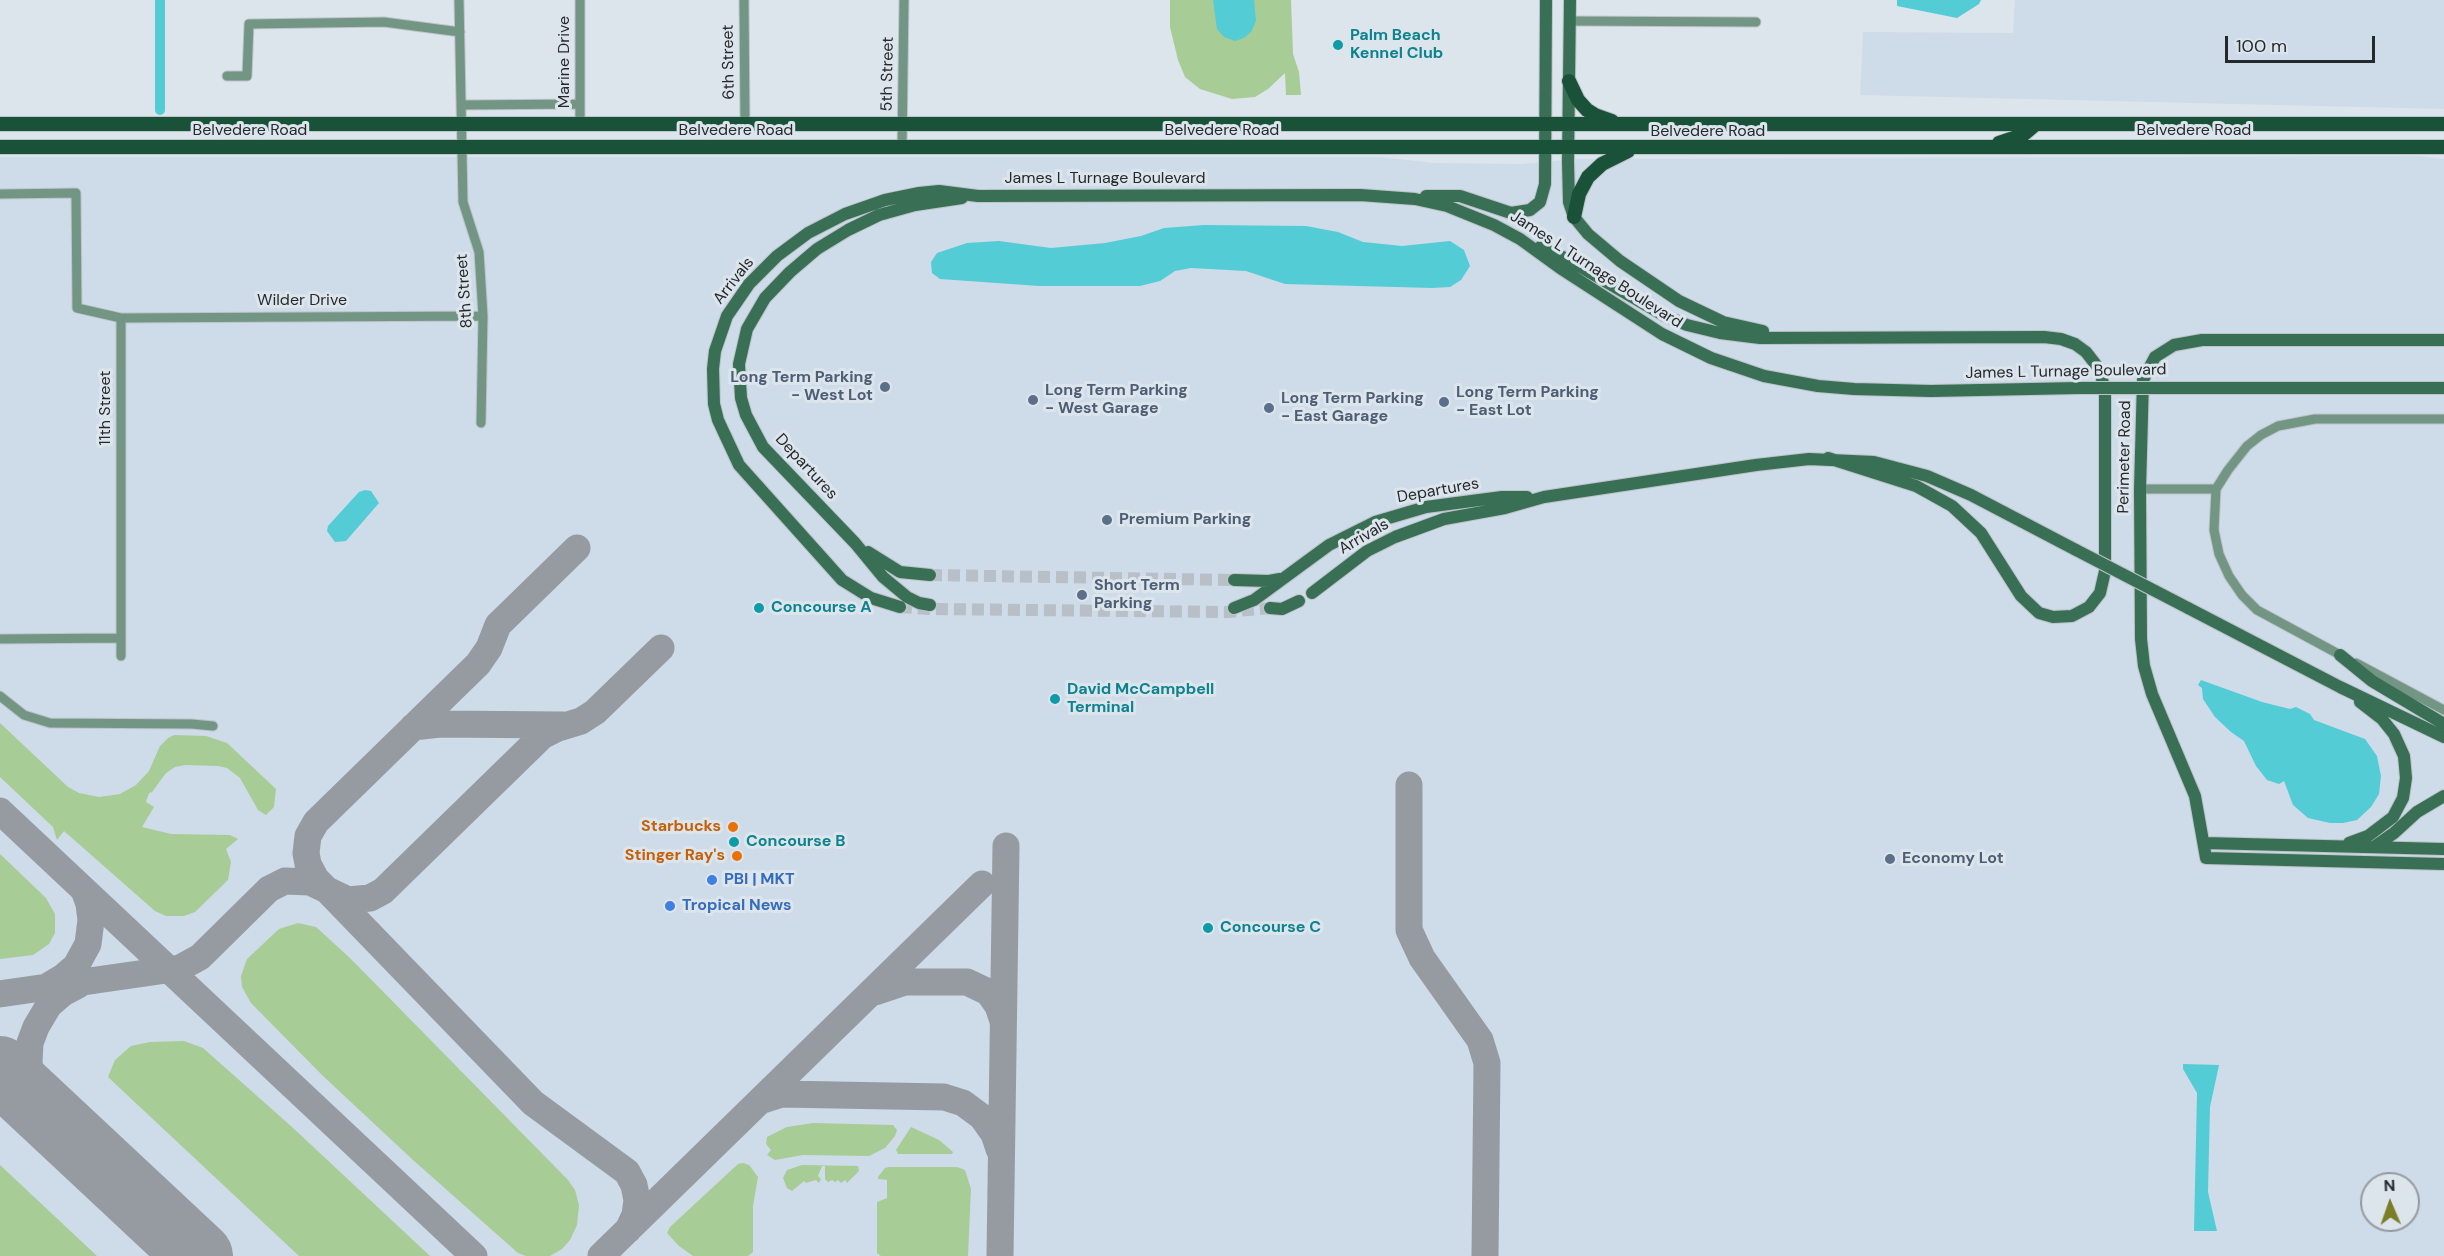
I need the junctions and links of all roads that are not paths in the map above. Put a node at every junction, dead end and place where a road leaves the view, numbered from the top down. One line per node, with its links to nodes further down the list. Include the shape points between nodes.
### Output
1 (459, 0): 9 (street, 8th Street)
2 (580, 0): 12 (street, Marine Drive)
3 (744, 0): 17 (street, 6th Street)
4 (904, 0): 18 (street, 5th Street)
5 (1546, 0): 19 (street)
6 (1570, 0): 7 (street)
7 (1569, 21): 8 (street); 11 (street)
8 (1756, 22)
9 (460, 32): 10 (street, via 384,22 249,24 247,76); 13 (street, 8th Street)
10 (227, 76)
11 (1569, 81): 22 (street); 23 (main road, via 1578,100 1591,113)
12 (580, 104): 13 (street); 16 (street, Marine Drive)
13 (461, 105): 15 (street, 8th Street)
14 (0, 124): 15 (main road, Belvedere Road)
15 (461, 124): 16 (main road, Belvedere Road); 25 (street, 8th Street)
16 (580, 124): 17 (main road, Belvedere Road)
17 (745, 124): 18 (main road, Belvedere Road)
18 (902, 124): 19 (main road, Belvedere Road); 27 (street, 5th Street)
19 (1544, 124): 22 (main road, Belvedere Road); 30 (street)
20 (2036, 124): 21 (main road, Belvedere Road); 23 (main road, Belvedere Road); 29 (main road, via 2023,135)
21 (2444, 124)
22 (1568, 125): 23 (main road, Belvedere Road); 31 (street)
23 (1629, 125)
24 (0, 147): 25 (main road, Belvedere Road)
25 (461, 147): 27 (main road, Belvedere Road); 37 (street, 8th Street, via 464,202 479,252)
26 (2444, 147): 29 (main road, Belvedere Road)
27 (902, 148): 30 (main road, Belvedere Road)
28 (1634, 148): 29 (main road, Belvedere Road); 31 (main road, Belvedere Road); 35 (main road, via 1608,160 1588,177)
29 (1983, 148)
30 (1545, 149): 31 (main road, Belvedere Road); 34 (street, via 1544,190 1540,202 1530,210 1504,212 1460,196)
31 (1568, 149): 35 (street, via 1569,197)
32 (0, 194): 38 (street, via 76,193 77,308)
33 (978, 196): 34 (street, James L Turnage Boulevard); 48 (street, Departures, via 896,210 848,230 802,260 777,285 754,314 744,337 739,364 741,398 763,447); 55 (street, Arrivals, via 939,191 903,196 854,211 808,233 749,284 727,316 715,351 714,404 724,437 739,465 842,580 871,598)
34 (1398, 197): 36 (street, James L Turnage Boulevard, via 1463,212)
35 (1574, 217): 39 (street, via 1620,261 1690,307 1734,325)
36 (1520, 238): 39 (street, via 1568,259 1639,303 1687,325 1741,337); 41 (street, James L Turnage Boulevard, bridge, via 1662,334 1711,358 1764,376 1818,386)
37 (483, 316): 38 (street, Wilder Drive); 43 (street, 8th Street)
38 (121, 318): 58 (street, 11th Street)
39 (1794, 337): 44 (street, via 2053,338 2082,348 2100,370 2105,392 2105,571 2100,593 2089,607 2072,616 2039,613 2021,597 1981,533 1952,506 1916,486)
40 (2444, 340): 45 (street, Perimeter Road, via 2202,340 2174,345 2155,357 2143,380)
41 (2444, 388)
42 (2444, 419): 46 (street, via 2315,419 2278,426 2247,446)
43 (481, 423)
44 (1828, 458): 47 (street, via 1773,462); 62 (street, bridge, via 1874,462 1927,476 1971,495)
45 (2140, 489): 46 (street); 69 (street, Perimeter Road, via 2144,666 2195,796)
46 (2216, 489): 60 (street, via 2214,530 2219,554 2242,595 2258,610)
47 (1544, 497): 50 (street, Departures, via 1502,497 1408,511 1357,530); 52 (street, Arrivals, via 1444,519 1403,533 1367,551)
48 (855, 543): 49 (street, Departures, via 894,570); 54 (street, Departures, via 892,585 913,601)
49 (930, 575)
50 (1284, 578): 51 (street); 56 (street, Departures, via 1254,600)
51 (1234, 580)
52 (1312, 592)
53 (1299, 601): 57 (street, via 1282,609)
54 (930, 605)
55 (900, 607)
56 (1234, 608)
57 (1270, 608)
58 (121, 638): 59 (street); 61 (street, 11th Street)
59 (0, 639)
60 (2340, 655): 64 (street); 65 (street, via 2372,681)
61 (121, 657)
62 (2340, 687): 67 (street); 70 (street, via 2382,719 2394,735 2404,756 2406,778 2403,798 2388,821 2368,836)
63 (0, 696): 66 (street, via 24,715 43,722)
64 (2444, 710)
65 (2444, 724)
66 (213, 726)
67 (2444, 737)
68 (2444, 796): 71 (street)
69 (2204, 843): 70 (street); 73 (street, Perimeter Road, via 2206,858)
70 (2338, 846): 71 (street)
71 (2374, 847): 72 (street); 73 (street)
72 (2444, 849)
73 (2317, 860): 74 (street, Perimeter Road)
74 (2444, 864)

